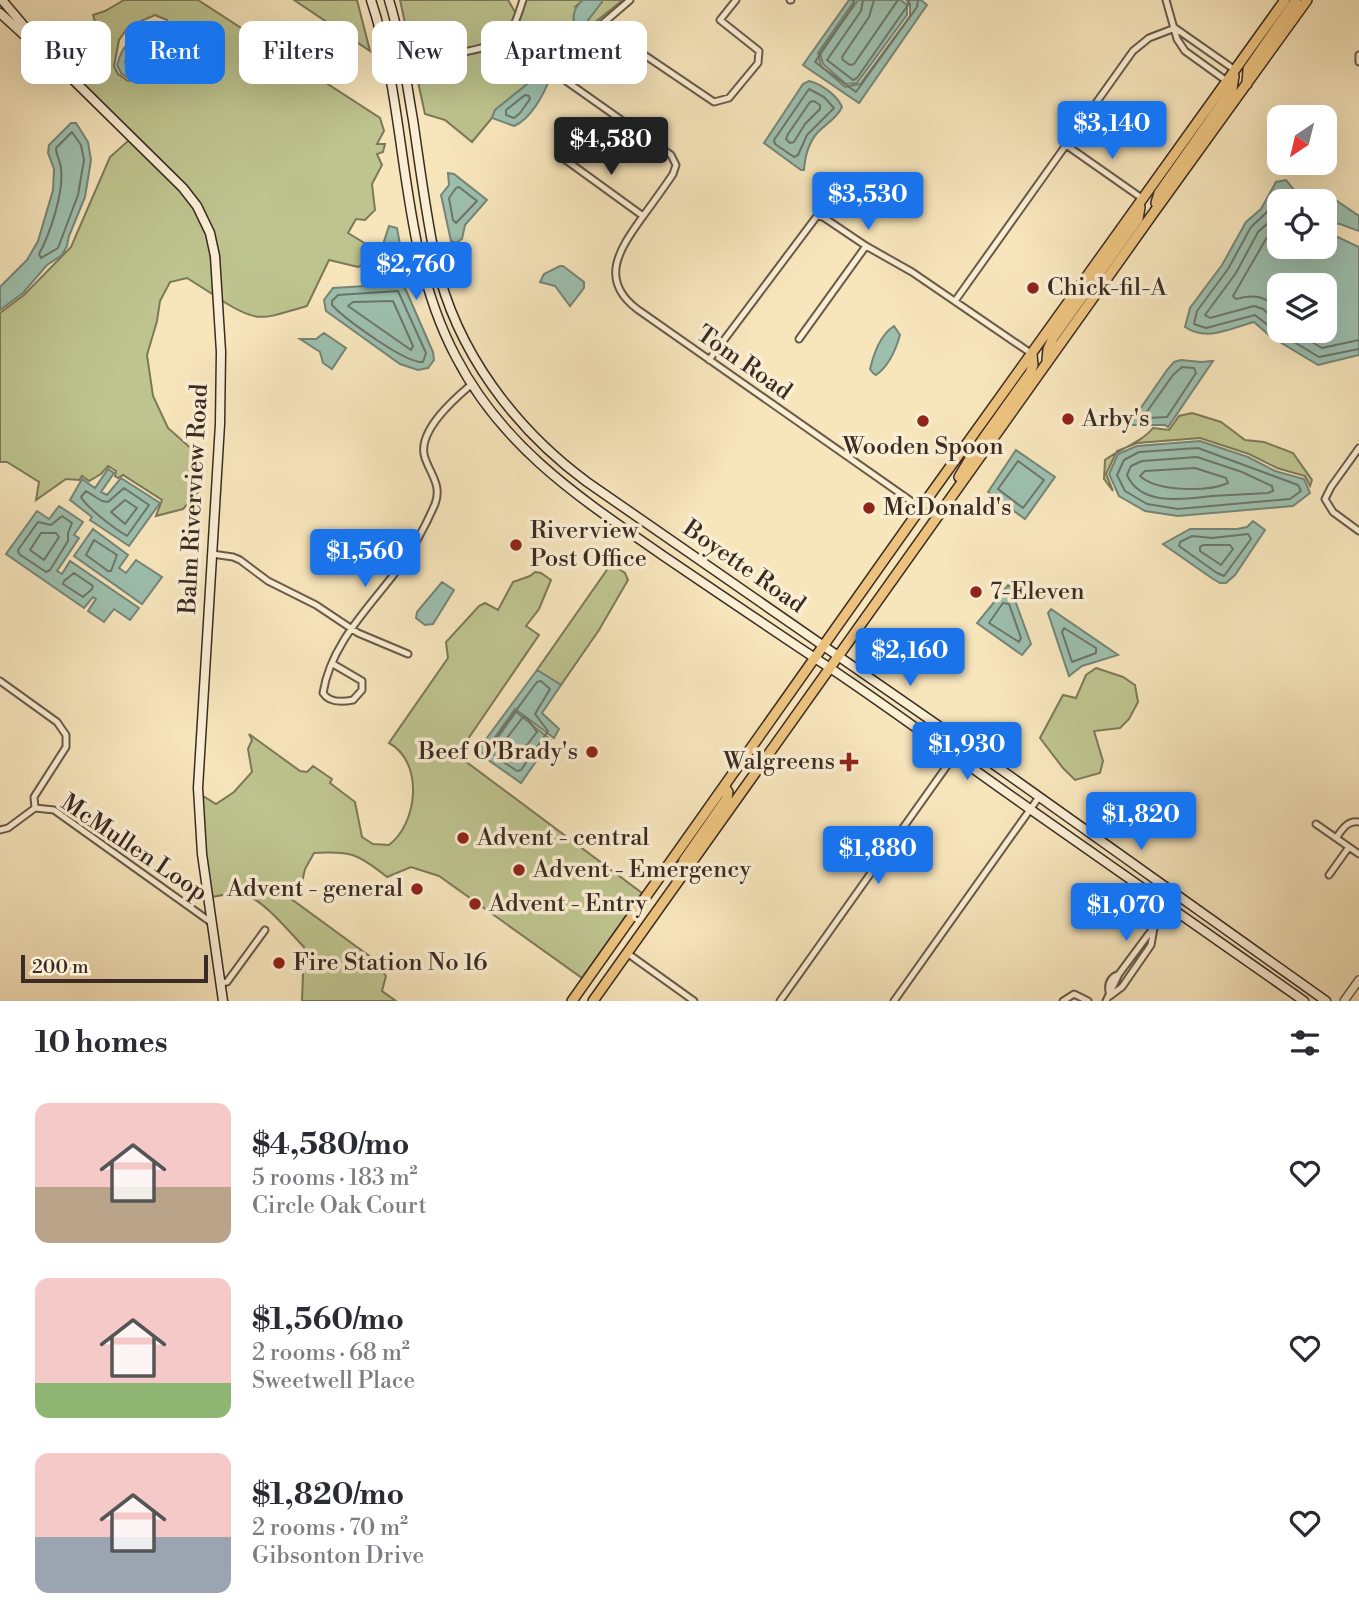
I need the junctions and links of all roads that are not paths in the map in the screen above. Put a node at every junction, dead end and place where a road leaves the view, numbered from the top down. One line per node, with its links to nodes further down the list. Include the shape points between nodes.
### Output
1 (2, 0): 15 (main road, Balm Riverview Road)
2 (371, 0): 12 (main road, Boyette Road)
3 (388, 0): 13 (main road, Boyette Road)
4 (523, 0): 18 (street, via 507,35 499,42)
5 (630, 0): 14 (street)
6 (736, 0): 20 (street, via 720,20 759,51 758,64 729,98 714,102)
7 (1166, 0): 16 (street)
8 (1285, 0): 22 (main road)
9 (1296, 0): 28 (main road, via 1248,69)
10 (1307, 0): 28 (main road)
11 (0, 13): 17 (main road, Balm Riverview Road)
12 (376, 21)
13 (393, 21)
14 (605, 21)
15 (21, 22)
16 (1175, 28): 22 (street); 23 (street, via 1185,51); 29 (street, via 1149,38 1133,51)
17 (21, 32)
18 (467, 50)
19 (1359, 55): 21 (street)
20 (647, 57)
21 (1359, 62)
22 (1235, 70): 23 (main road); 32 (main road, via 1232,89 1159,193)
23 (1228, 82): 31 (main road)
24 (77, 84): 45 (main road, Balm Riverview Road, via 188,194 209,233 221,352)
25 (390, 84): 40 (main road, Boyette Road, via 423,275 443,332)
26 (407, 84): 47 (main road, Boyette Road, via 441,281 461,332 501,398 535,438 573,472)
27 (570, 84): 33 (street, Tom Road, via 671,155 676,165 673,174)
28 (1247, 84): 32 (main road)
29 (1066, 145): 31 (street); 35 (street)
30 (563, 158): 33 (street)
31 (1142, 201): 37 (main road); 39 (main road, via 1138,219 1054,338)
32 (1152, 215): 39 (main road)
33 (643, 216): 38 (street, Tom Road, via 617,257 619,288 634,307)
34 (866, 246): 35 (street); 36 (street); 38 (street, via 823,217 814,217)
35 (955, 301): 37 (street)
36 (799, 340)
37 (1032, 354): 42 (main road, via 1030,373 975,450); 43 (main road)
38 (709, 360): 43 (street, Tom Road)
39 (1047, 362): 42 (main road)
40 (472, 384): 46 (street, via 426,436 424,453 437,487 435,504 403,563); 50 (main road, Boyette Road, via 511,436 559,482)
41 (1359, 448): 44 (street, via 1325,499 1333,512)
42 (954, 493): 49 (main road)
43 (920, 508): 47 (main road)
44 (1359, 531)
45 (212, 554): 46 (street, via 233,556); 69 (main road, Balm Riverview Road, via 198,765 202,854)
46 (351, 629): 48 (street); 51 (street)
47 (823, 645): 49 (main road, Boyette Road); 50 (main road)
48 (408, 654)
49 (839, 656): 52 (main road); 56 (main road, Boyette Road)
50 (814, 658): 52 (main road, Boyette Road); 55 (main road)
51 (333, 664): 51 (street, via 324,696 354,699 362,690 362,681)
52 (830, 668): 54 (main road, Boyette Road); 66 (main road)
53 (0, 681): 57 (street, via 57,722 66,735 66,747 34,797)
54 (954, 755): 58 (main road, Boyette Road); 81 (street)
55 (725, 787): 66 (main road, via 726,798 684,860); 72 (main road)
56 (1039, 797): 58 (street); 67 (main road, Boyette Road)
57 (34, 808): 61 (street, McMullen Loop); 69 (street, McMullen Loop, via 54,810)
58 (1030, 809): 68 (main road, Boyette Road); 82 (street)
59 (1359, 822): 62 (street, via 1346,824)
60 (1316, 824): 62 (street)
61 (0, 830)
62 (1336, 838): 63 (street)
63 (1349, 847): 64 (street); 65 (street)
64 (1359, 854)
65 (1329, 875)
66 (677, 882): 73 (main road)
67 (1177, 896): 68 (street); 86 (main road, Boyette Road)
68 (1169, 906): 70 (street); 85 (main road, Boyette Road)
69 (212, 923): 75 (main road, Balm Riverview Road)
70 (1154, 928): 76 (street, via 1110,982); 76 (street, via 1151,945 1122,987)
71 (265, 930): 75 (street, via 227,982)
72 (613, 944): 73 (main road); 78 (main road)
73 (627, 953): 79 (main road); 80 (street)
74 (1359, 980): 87 (street)
75 (220, 983): 77 (main road, Balm Riverview Road)
76 (1108, 998)
77 (223, 1001)
78 (572, 1001)
79 (593, 1001)
80 (694, 1001)
81 (780, 1001)
82 (894, 1001)
83 (1063, 1001): 84 (street, via 1074,994)
84 (1088, 1001)
85 (1304, 1001)
86 (1326, 1001)
87 (1344, 1001)

